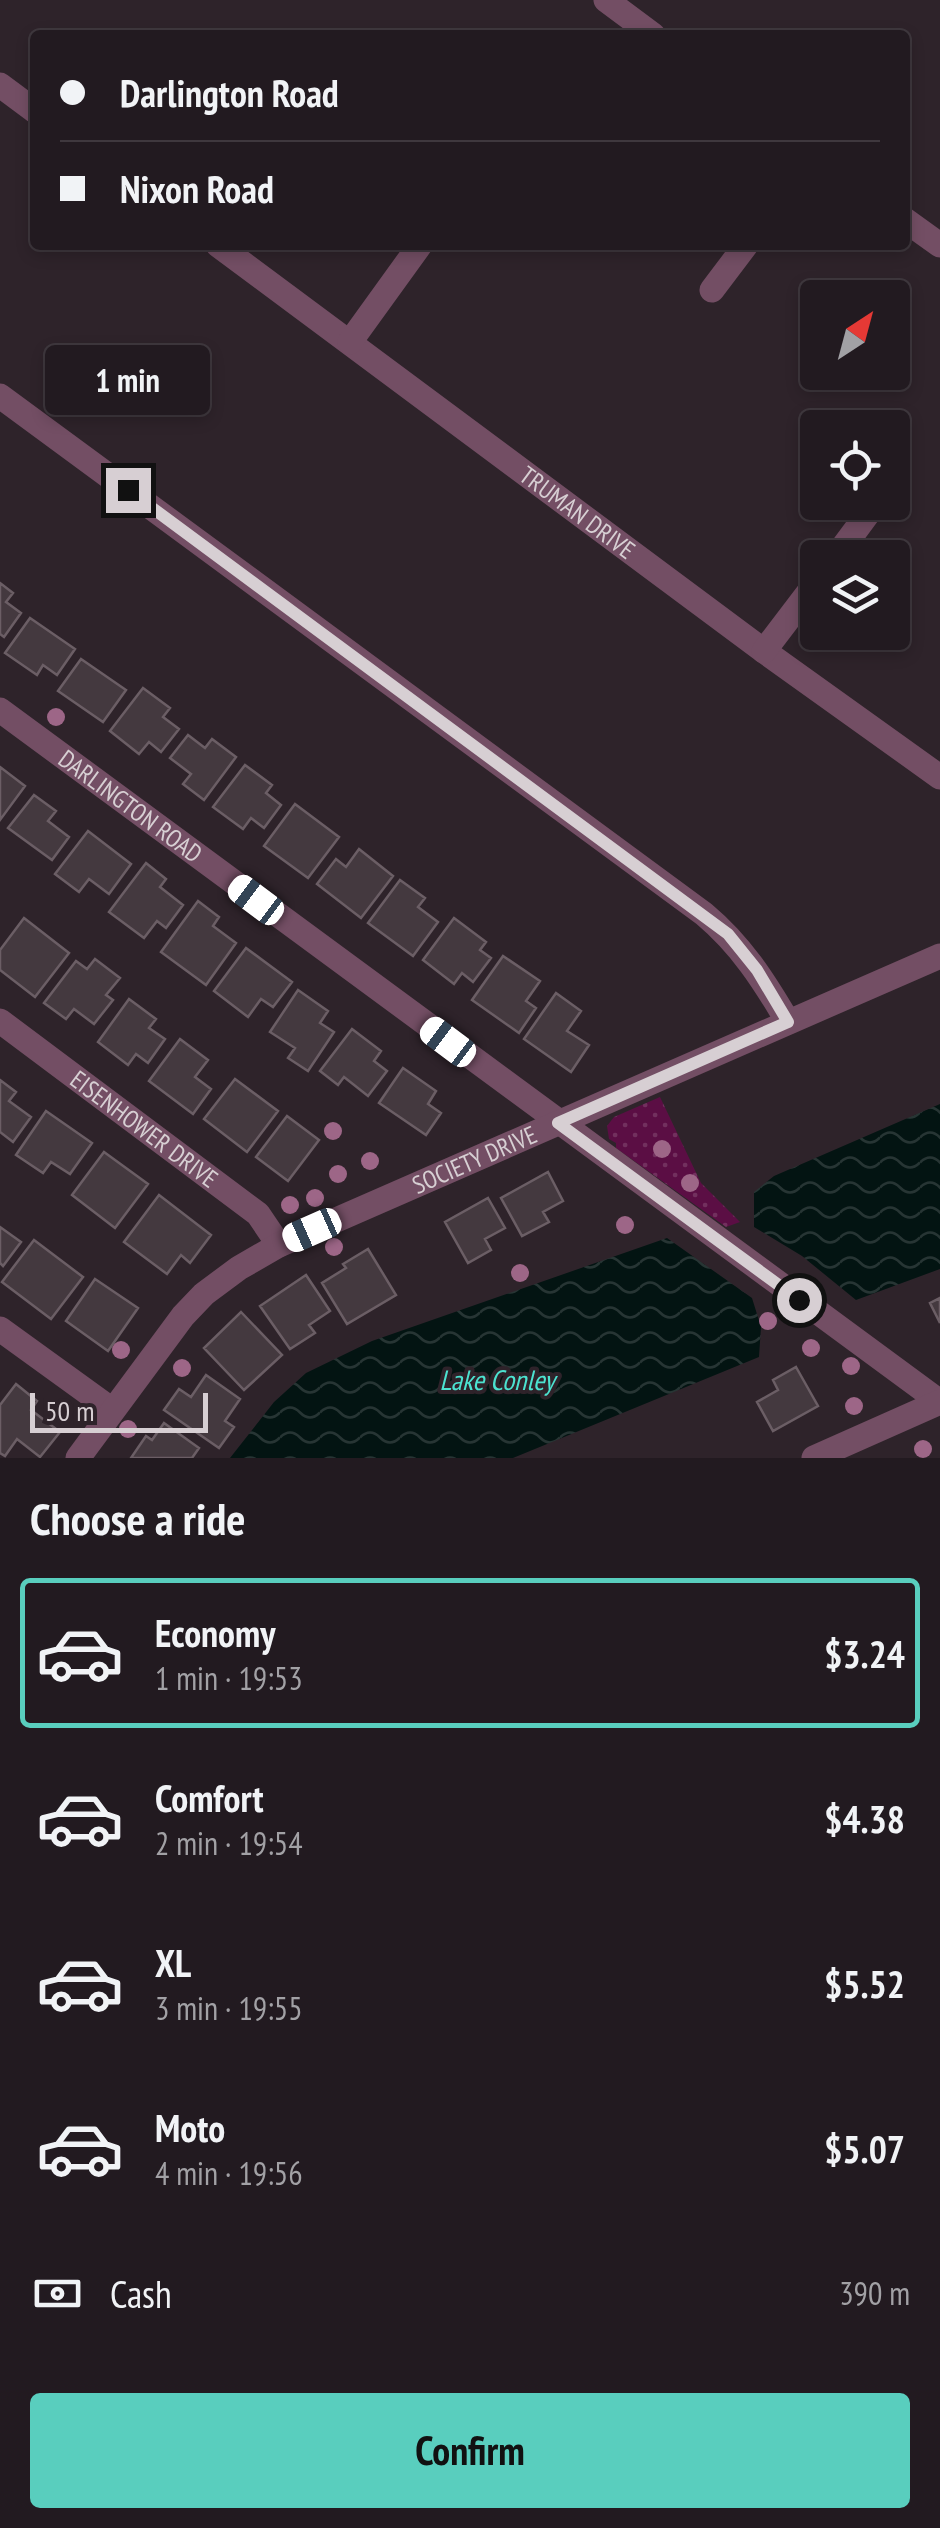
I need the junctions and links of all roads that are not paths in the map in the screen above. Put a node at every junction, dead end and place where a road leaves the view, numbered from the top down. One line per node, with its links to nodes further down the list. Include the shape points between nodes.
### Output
1 (606, 0): 2 (street)
2 (647, 30)
3 (0, 86): 4 (street)
4 (30, 107)
5 (910, 224): 6 (street)
6 (940, 245)
7 (225, 250): 11 (street, TRUMAN DRIVE)
8 (416, 250): 11 (street)
9 (742, 250): 10 (street)
10 (712, 290)
11 (350, 342): 14 (street, TRUMAN DRIVE)
12 (0, 396): 19 (street, via 704,914 757,970)
13 (800, 604): 14 (street)
14 (764, 651): 16 (street, TRUMAN DRIVE)
15 (0, 710): 20 (street, DARLINGTON ROAD)
16 (940, 777)
17 (940, 956): 19 (street, SOCIETY DRIVE)
18 (0, 1021): 21 (street, EISENHOWER DRIVE, via 258,1214)
19 (788, 1022): 20 (street, SOCIETY DRIVE)
20 (558, 1123): 21 (street, SOCIETY DRIVE); 23 (street, DARLINGTON ROAD)
21 (279, 1245): 24 (street, SOCIETY DRIVE, via 204,1294)
22 (0, 1328): 24 (street)
23 (940, 1402): 26 (street)
24 (112, 1410): 25 (street, SOCIETY DRIVE)
25 (78, 1458)
26 (814, 1458)

